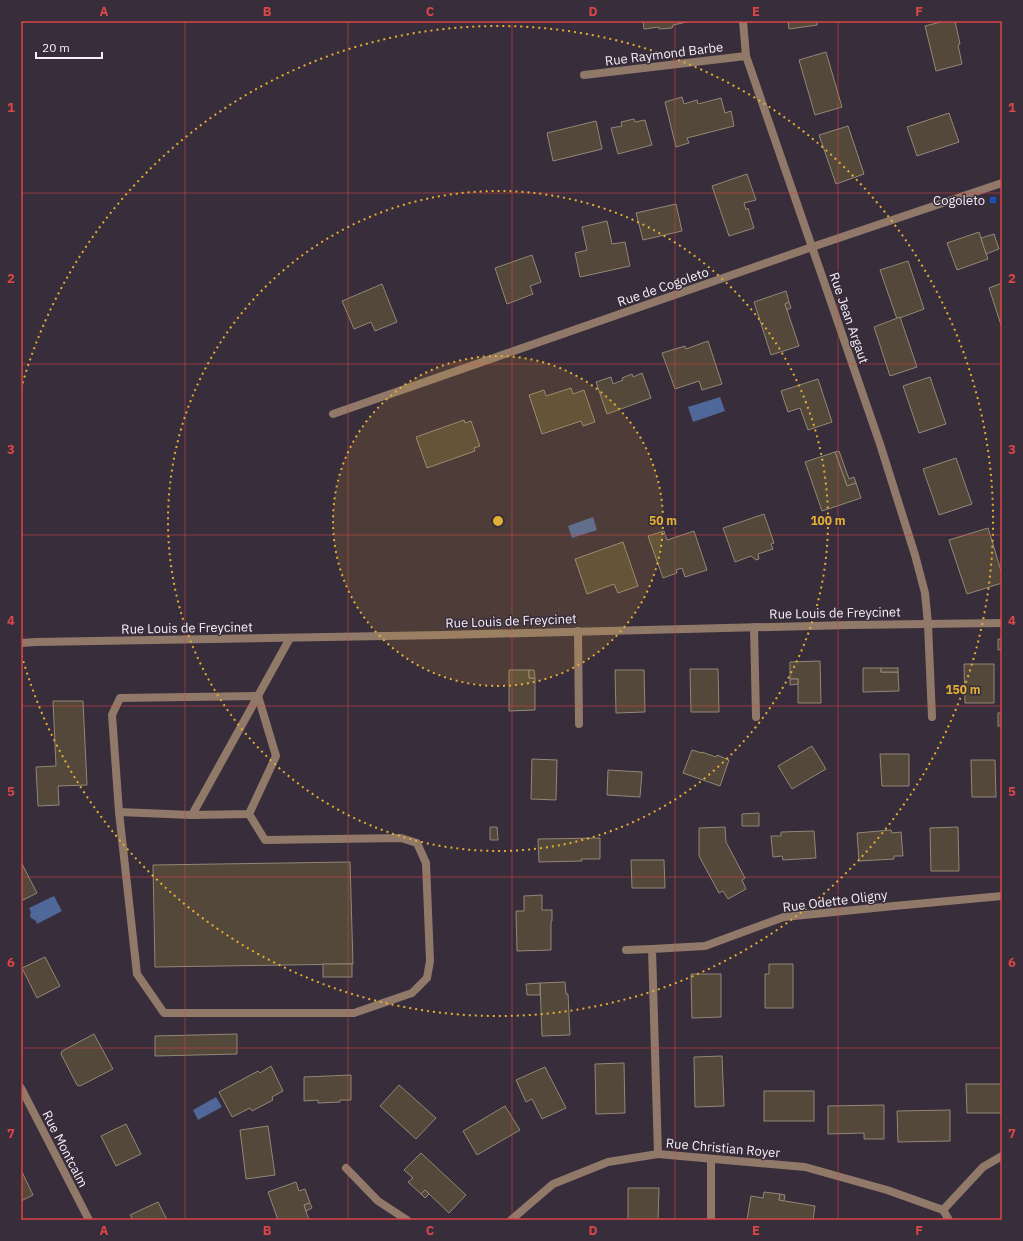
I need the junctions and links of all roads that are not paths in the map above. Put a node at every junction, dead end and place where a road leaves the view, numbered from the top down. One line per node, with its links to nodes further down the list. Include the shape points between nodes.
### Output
1 (743, 21): 2 (street, Rue Jean Argaut)
2 (746, 56): 3 (street, Rue Raymond Barbe); 5 (street, Rue Jean Argaut)
3 (584, 75)
4 (1002, 183): 5 (street, Rue de Cogoleto)
5 (812, 247): 6 (street, Rue de Cogoleto); 8 (street, Rue Jean Argaut, via 880,444 915,555 925,593)
6 (333, 414)
7 (1002, 623): 8 (street, Rue Louis de Freycinet)
8 (928, 624): 9 (street, Rue Louis de Freycinet); 15 (street, Rue Jean Argaut)
9 (754, 627): 10 (street, Rue Louis de Freycinet); 14 (street)
10 (578, 631): 11 (street, Rue Louis de Freycinet); 16 (street)
11 (290, 638): 12 (street, Rue Louis de Freycinet); 13 (street)
12 (21, 644)
13 (258, 696): 17 (street, via 120,698 112,715); 18 (street, via 276,756); 19 (street)
14 (756, 717)
15 (932, 717)
16 (579, 724)
17 (119, 812): 18 (street, via 136,974 164,1014 354,1014 412,993 427,978 430,961 426,863 417,843 401,838 265,840); 19 (street)
18 (249, 814): 19 (street)
19 (192, 815)
20 (1002, 896): 21 (street, Rue Odette Oligny, via 784,917 705,946)
21 (652, 949): 22 (street, Rue Odette Oligny); 24 (street)
22 (626, 950)
23 (21, 1088): 29 (street, Rue Montcalm)
24 (658, 1154): 26 (street, Rue Christian Royer); 31 (street, Rue Christian Royer, via 608,1162 553,1184)
25 (1002, 1156): 28 (street, via 984,1167)
26 (711, 1159): 28 (street, Rue Christian Royer, via 805,1167 886,1190); 32 (street)
27 (346, 1168): 30 (street, via 378,1201)
28 (943, 1210): 33 (street)
29 (89, 1220)
30 (407, 1220)
31 (511, 1220)
32 (711, 1220)
33 (949, 1220)

